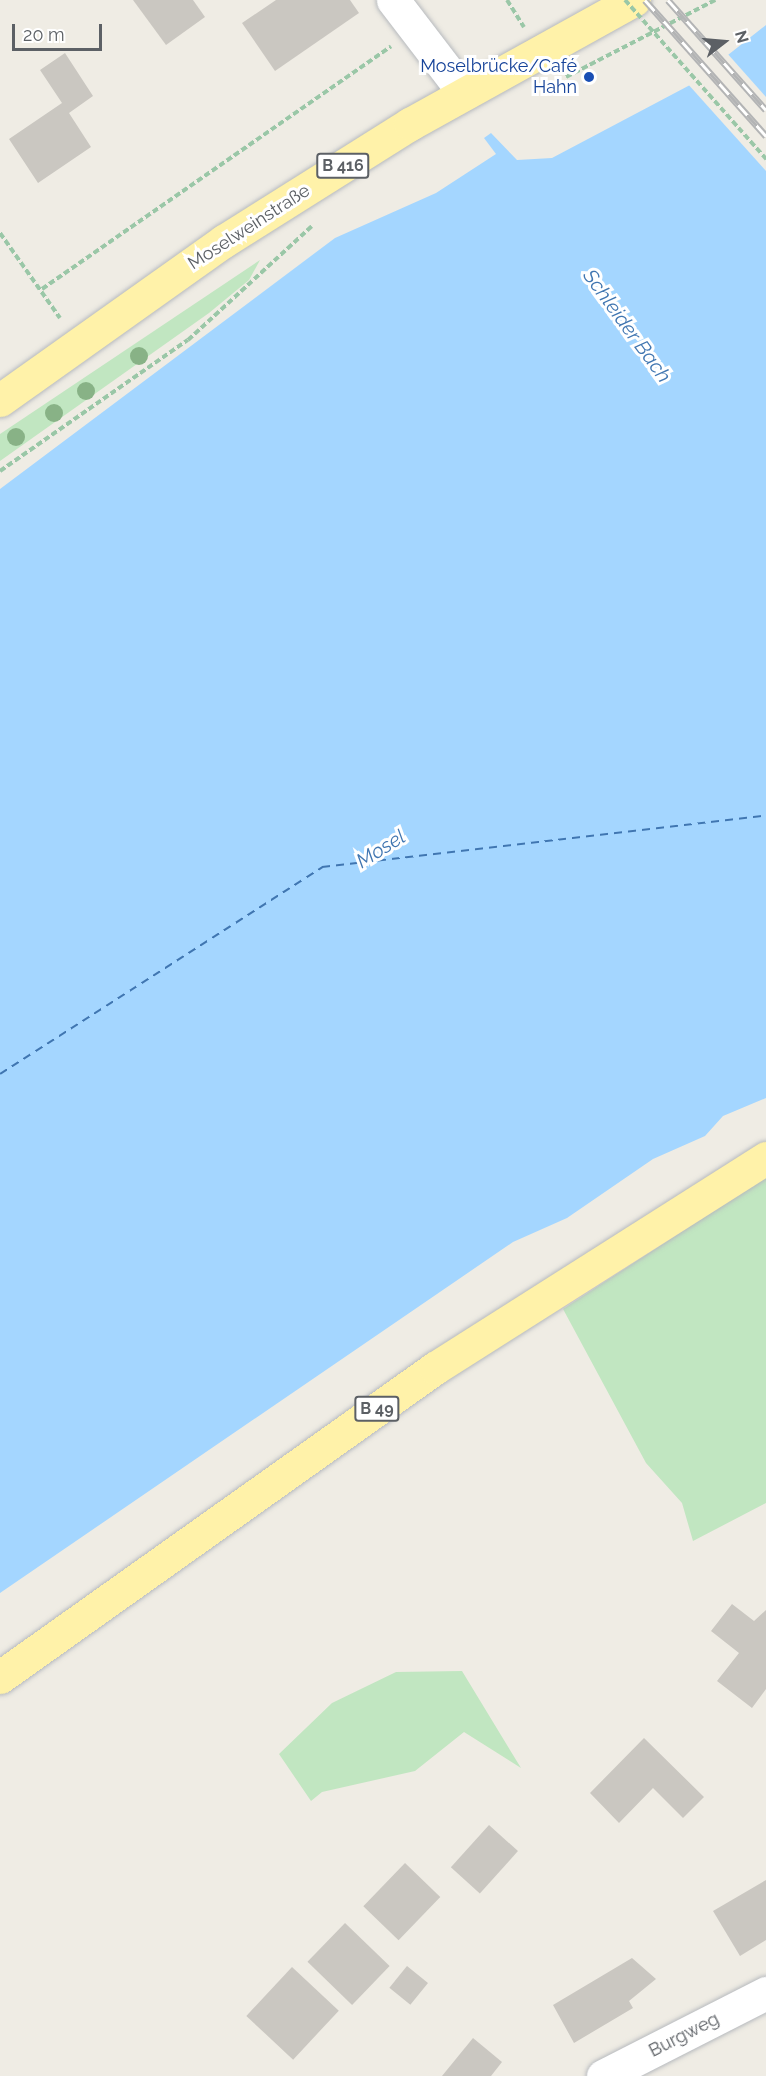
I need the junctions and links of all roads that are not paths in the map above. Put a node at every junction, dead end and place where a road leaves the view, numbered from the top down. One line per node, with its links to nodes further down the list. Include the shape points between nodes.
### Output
1 (393, 0): 3 (street)
2 (634, 0): 3 (main road, Moselweinstraße / B 416)
3 (464, 93): 4 (main road, Moselweinstraße / B 416, via 224,241)
4 (0, 400)
5 (766, 1158): 6 (main road, B 49, via 435,1368)
6 (0, 1677)
7 (766, 1993): 8 (street, Burgweg)
8 (603, 2076)

